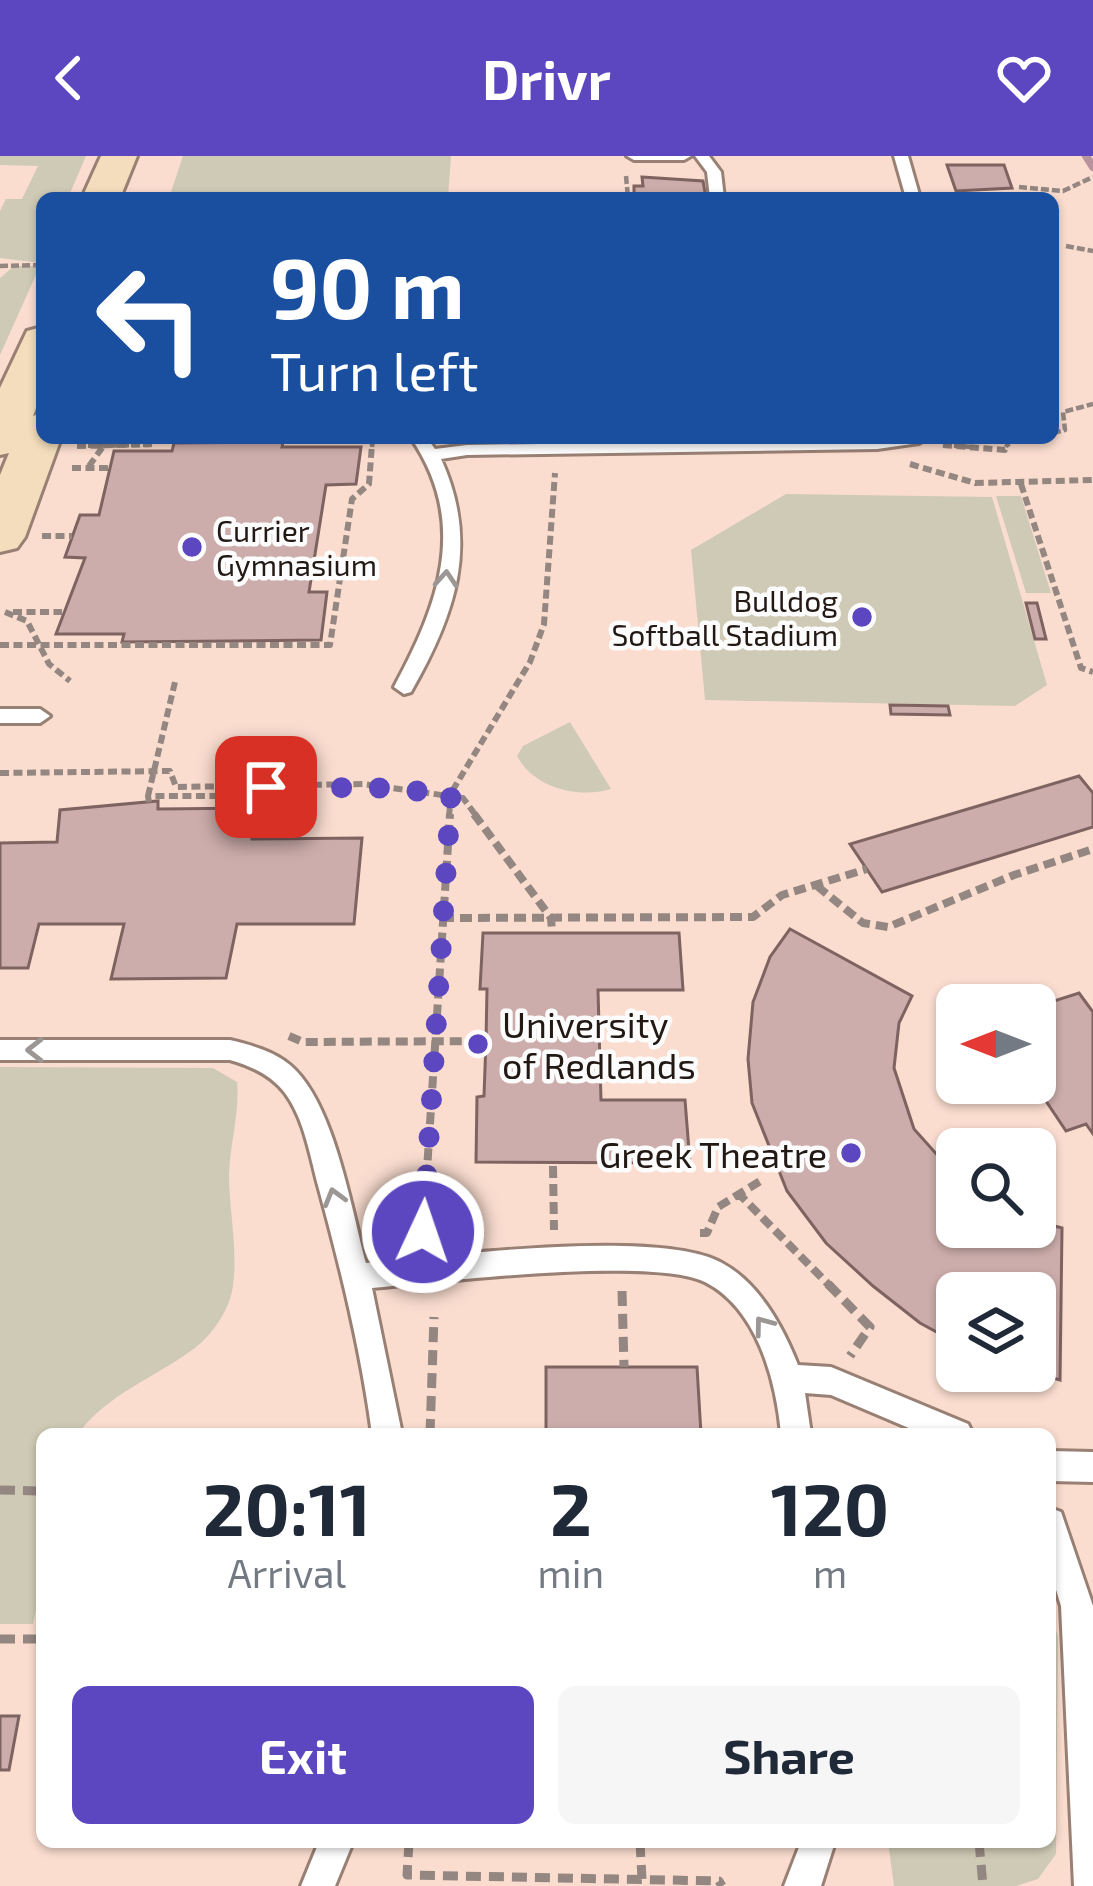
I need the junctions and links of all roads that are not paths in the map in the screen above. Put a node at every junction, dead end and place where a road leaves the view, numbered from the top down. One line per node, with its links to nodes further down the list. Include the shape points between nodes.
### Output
1 (118, 156): 7 (street)
2 (146, 156): 8 (street)
3 (634, 156): 4 (lane)
4 (684, 156)
5 (702, 156): 9 (lane)
6 (901, 156): 10 (lane)
7 (103, 192)
8 (131, 192)
9 (716, 192)
10 (911, 192)
11 (28, 368): 12 (street)
12 (0, 441)
13 (424, 444): 16 (lane)
14 (878, 444): 16 (lane)
15 (56, 447): 17 (street)
16 (432, 455): 18 (lane, one-way to 16, via 444,602 450,522)
17 (0, 537)
18 (404, 687)
19 (0, 716): 20 (lane)
20 (40, 716)
21 (0, 1050): 22 (lane, one-way to 21, via 310,1114 291,1083 261,1058 230,1050)
22 (357, 1277): 23 (lane, one-way to 22, via 768,1328 734,1288 682,1262); 24 (lane)
23 (790, 1378): 25 (lane); 26 (lane, via 831,1381)
24 (386, 1428)
25 (795, 1428)
26 (944, 1428)
27 (1056, 1466): 28 (lane)
28 (1093, 1466)
29 (1056, 1541): 34 (lane, via 1077,1606)
30 (334, 1848): 32 (lane)
31 (816, 1848): 33 (lane)
32 (318, 1886)
33 (801, 1886)
34 (1091, 1886)

